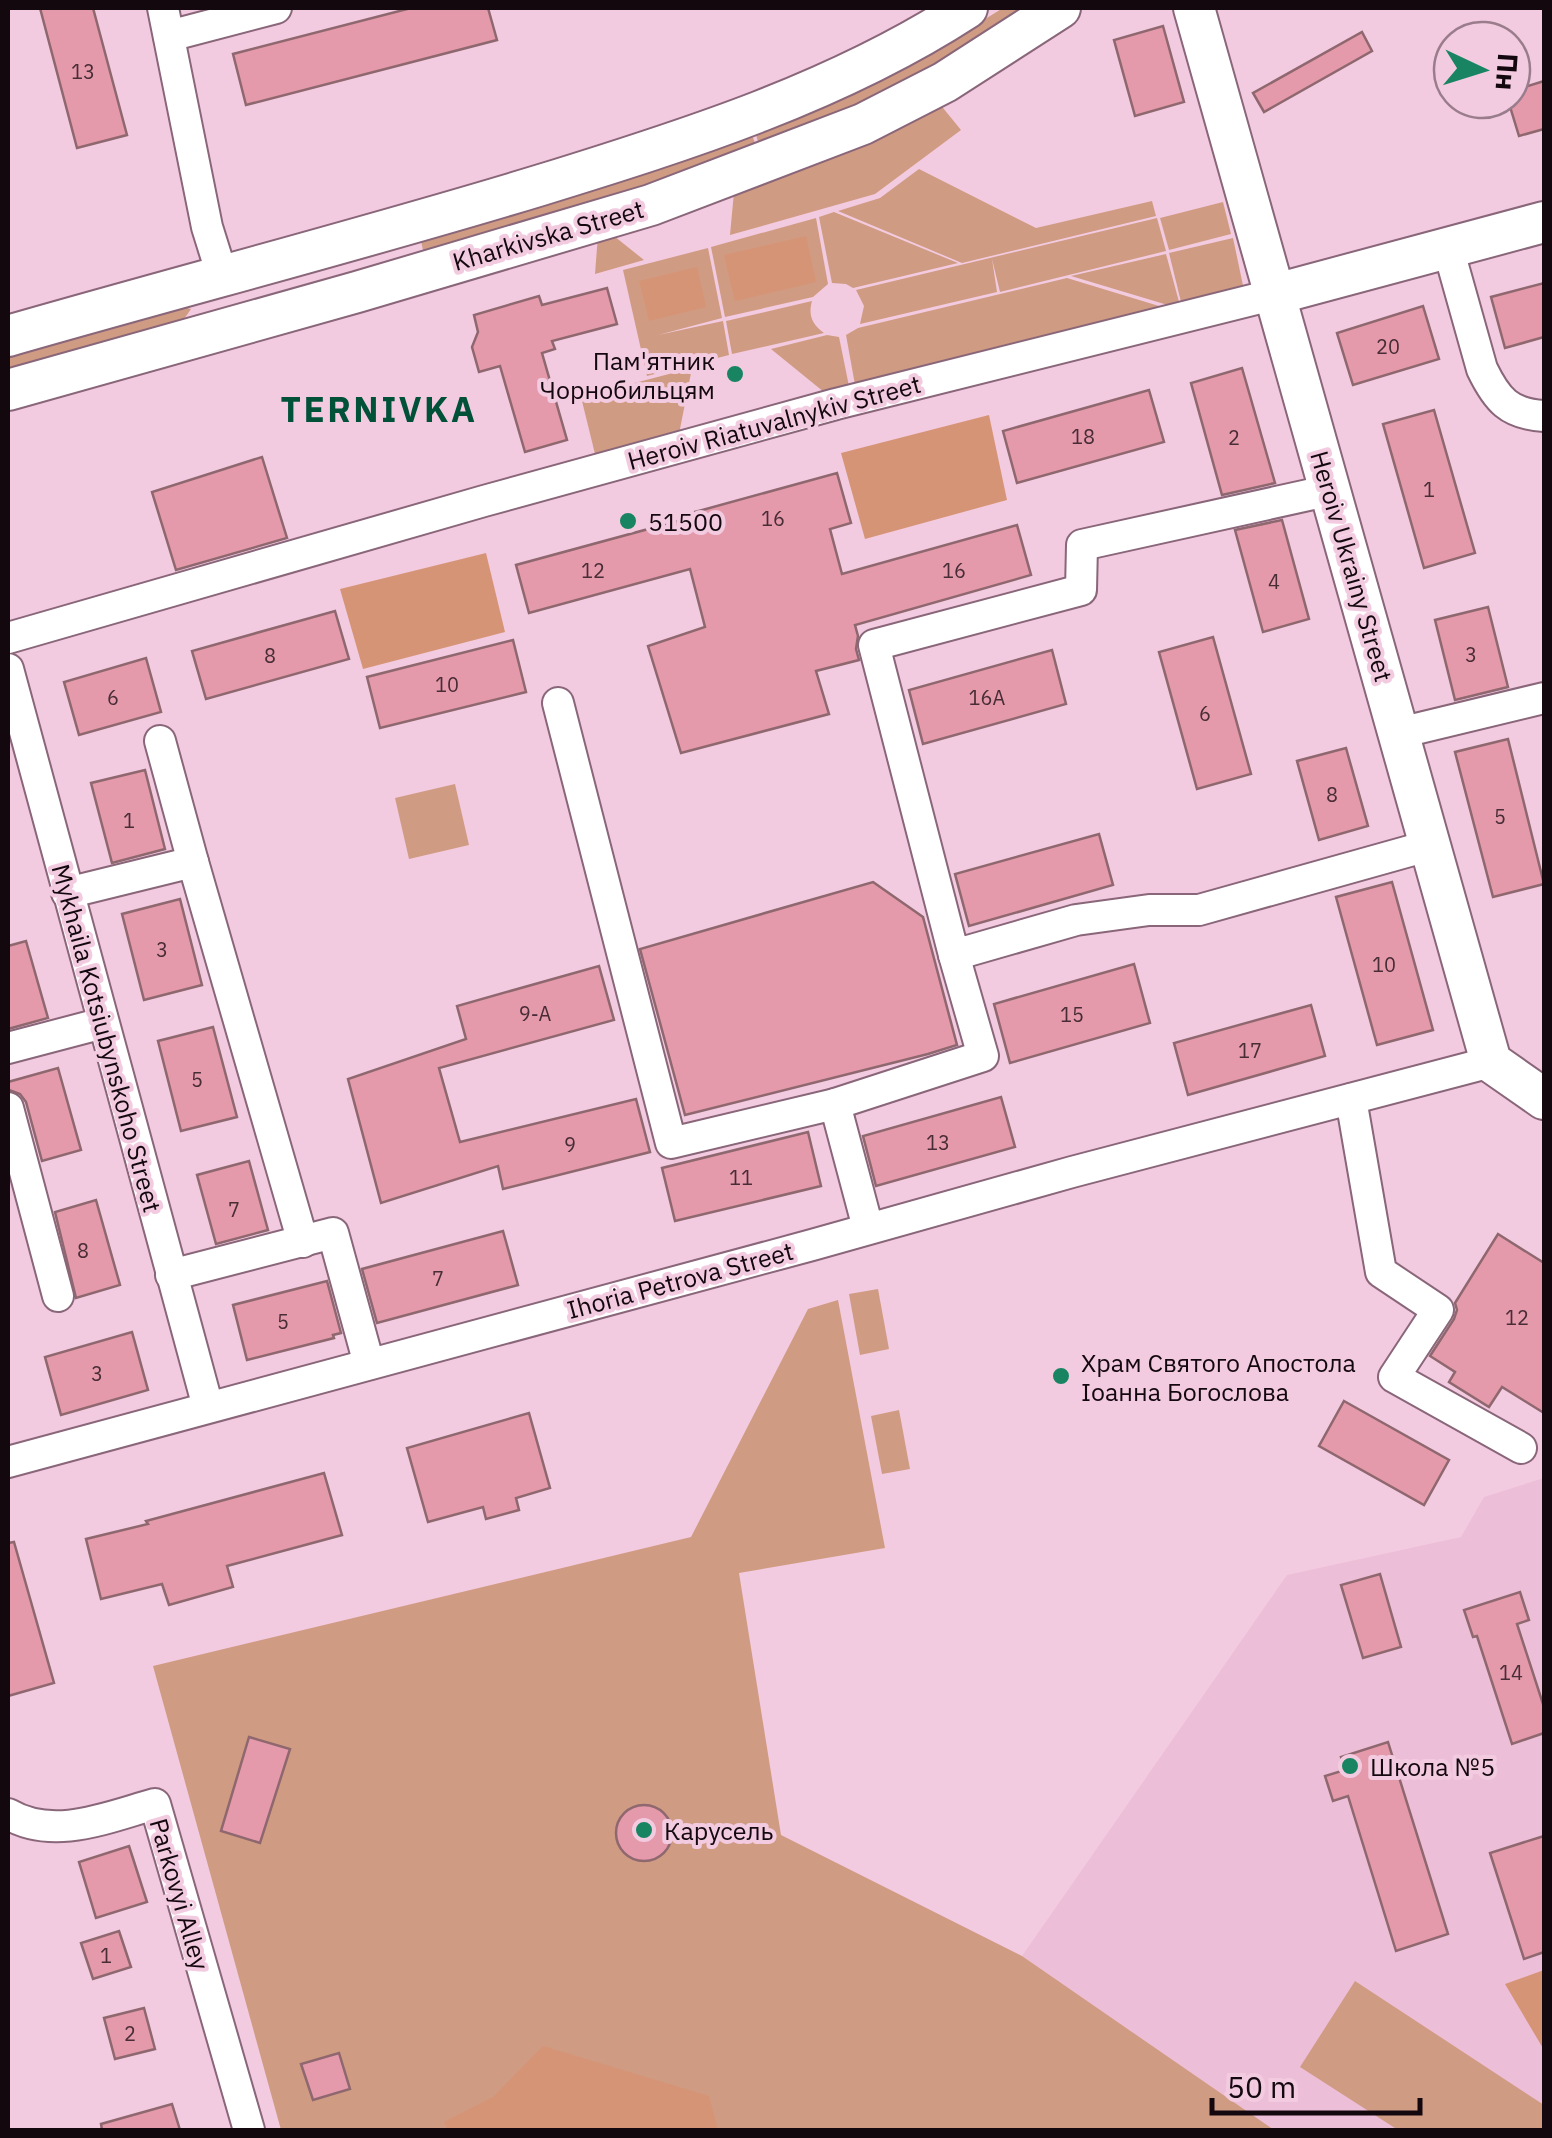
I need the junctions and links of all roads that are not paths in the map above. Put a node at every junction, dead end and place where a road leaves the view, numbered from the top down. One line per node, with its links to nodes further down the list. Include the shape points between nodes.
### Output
1 (276, 8): 5 (street)
2 (967, 8): 7 (street, Kharkivska Street, via 844,76 745,116)
3 (1060, 8): 9 (street, Kharkivska Street, via 945,82 848,130 650,206)
4 (1194, 8): 11 (street, Heroiv Ukrainy Street)
5 (166, 22): 10 (street)
6 (1544, 222): 8 (street, Heroiv Riatuvalnykiv Street)
7 (408, 224): 9 (street); 10 (street, Kharkivska Street)
8 (1448, 248): 11 (street, Heroiv Riatuvalnykiv Street); 15 (street, via 1490,385 1508,407)
9 (422, 272): 12 (street, Kharkivska Street)
10 (222, 275): 12 (street); 13 (street, Kharkivska Street)
11 (1276, 294): 16 (street, Heroiv Ukrainy Street); 17 (street, Heroiv Riatuvalnykiv Street, via 759,425)
12 (238, 326): 14 (street, Kharkivska Street)
13 (8, 336)
14 (8, 390)
15 (1544, 416)
16 (1331, 490): 21 (street, Heroiv Ukrainy Street); 26 (street, via 1082,545 1081,590 874,645)
17 (8, 638)
18 (8, 669): 25 (street, Mykhaila Kotsiubynskoho Street)
19 (1544, 698): 21 (street)
20 (558, 703): 32 (street, via 671,1143)
21 (1399, 733): 23 (street, Heroiv Ukrainy Street)
22 (160, 740): 24 (street)
23 (1431, 846): 26 (street, via 1199,910 1076,920); 29 (street, Heroiv Ukrainy Street)
24 (194, 862): 25 (street); 35 (street)
25 (67, 893): 27 (street, Mykhaila Kotsiubynskoho Street)
26 (954, 954): 32 (street, via 983,1056)
27 (103, 1023): 28 (street); 36 (street, Mykhaila Kotsiubynskoho Street)
28 (8, 1048)
29 (1492, 1062): 30 (street, Ihoria Petrova Street); 31 (street)
30 (1352, 1098): 34 (street, Ihoria Petrova Street); 40 (street, via 1382,1272 1438,1310 1394,1378)
31 (1544, 1099)
32 (835, 1104): 34 (street)
33 (8, 1108): 37 (street)
34 (868, 1228): 38 (street, Ihoria Petrova Street)
35 (303, 1242): 36 (street); 38 (street, via 333,1234)
36 (171, 1275): 39 (street, Mykhaila Kotsiubynskoho Street)
37 (58, 1296)
38 (369, 1364): 39 (street, Ihoria Petrova Street)
39 (208, 1407): 41 (street, Ihoria Petrova Street)
40 (1521, 1448)
41 (8, 1462)
42 (8, 1814): 43 (street, Parkovyi Alley, via 34,1824 74,1826 155,1804)
43 (249, 2130)

